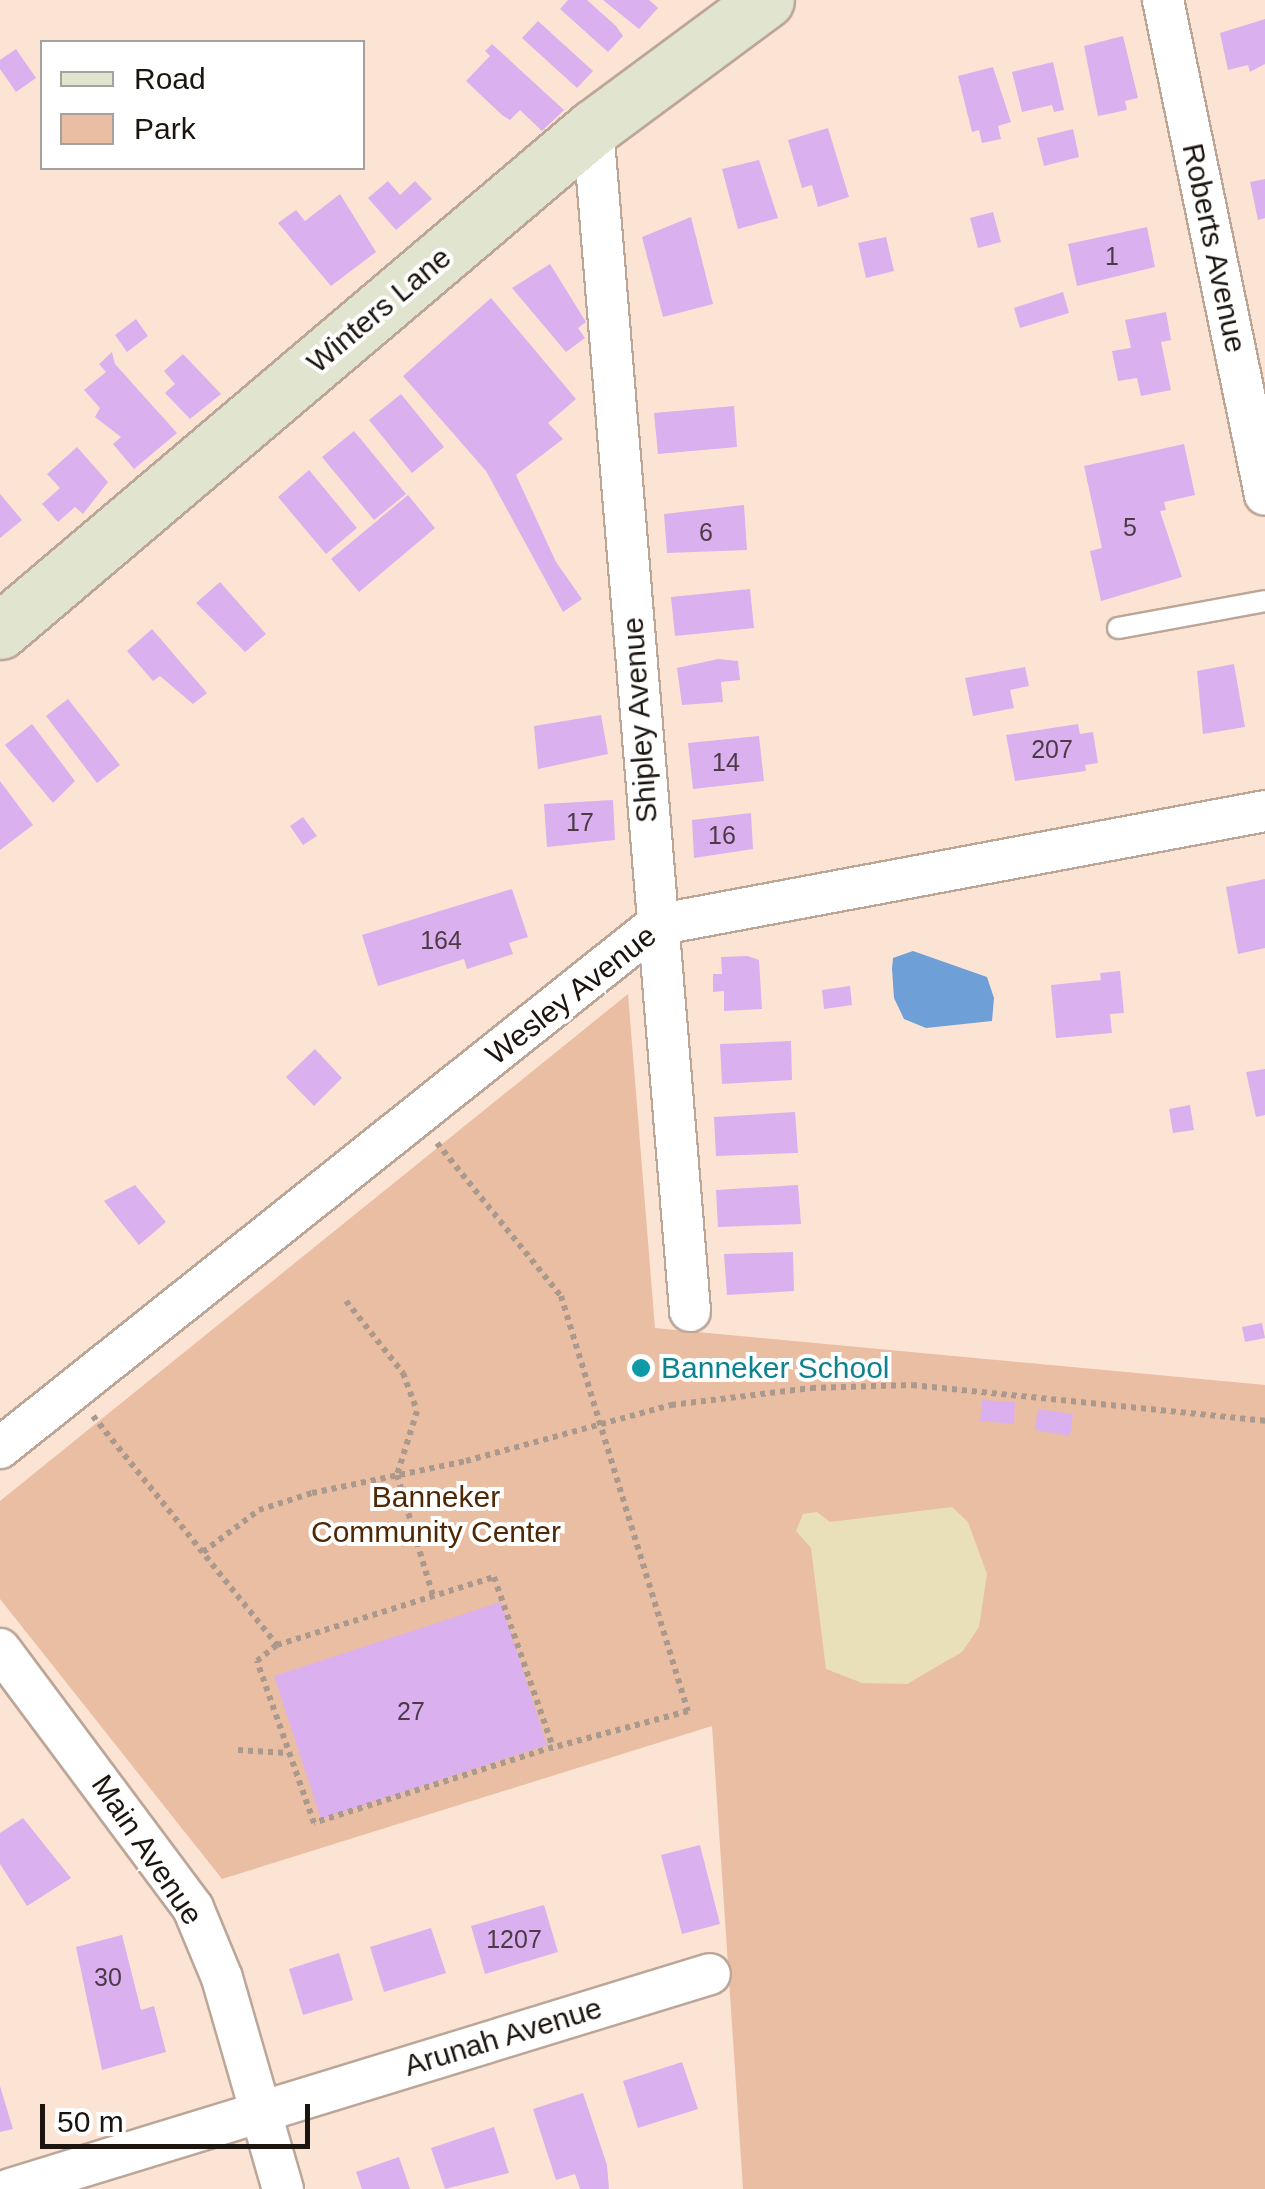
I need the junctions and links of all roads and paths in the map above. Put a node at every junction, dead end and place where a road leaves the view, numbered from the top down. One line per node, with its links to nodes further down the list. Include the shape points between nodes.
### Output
1 (766, 0): 3 (street, Winters Lane)
2 (1162, 0): 4 (street, Roberts Avenue)
3 (593, 128): 7 (street, Winters Lane); 9 (street, Shipley Avenue)
4 (1265, 495)
5 (1265, 601): 6 (lane)
6 (1118, 628)
7 (0, 631)
8 (1265, 811): 9 (street, Wesley Avenue)
9 (656, 925): 10 (street, Wesley Avenue); 12 (street, Shipley Avenue)
10 (416, 1116): 13 (street, Wesley Avenue); 15 (path, via 561,1296)
11 (346, 1301): 17 (path, via 403,1373 417,1411)
12 (690, 1310)
13 (72, 1390): 16 (street, Wesley Avenue); 18 (path)
14 (1265, 1422): 15 (path, via 912,1385 670,1404)
15 (599, 1424): 17 (path); 22 (path, via 688,1711)
16 (0, 1448)
17 (397, 1475): 18 (path, via 260,1510); 19 (path)
18 (203, 1552): 20 (path)
19 (433, 1596): 20 (path); 22 (path, via 494,1577)
20 (277, 1645): 24 (path, via 257,1661)
21 (0, 1649): 26 (street, Main Avenue, via 194,1908)
22 (549, 1748): 24 (path, via 314,1822)
23 (238, 1750): 24 (path)
24 (286, 1753)
25 (710, 1974): 26 (street, Arunah Avenue)
26 (263, 2111): 27 (street, Arunah Avenue); 28 (street, Main Avenue)
27 (10, 2189)
28 (284, 2189)

